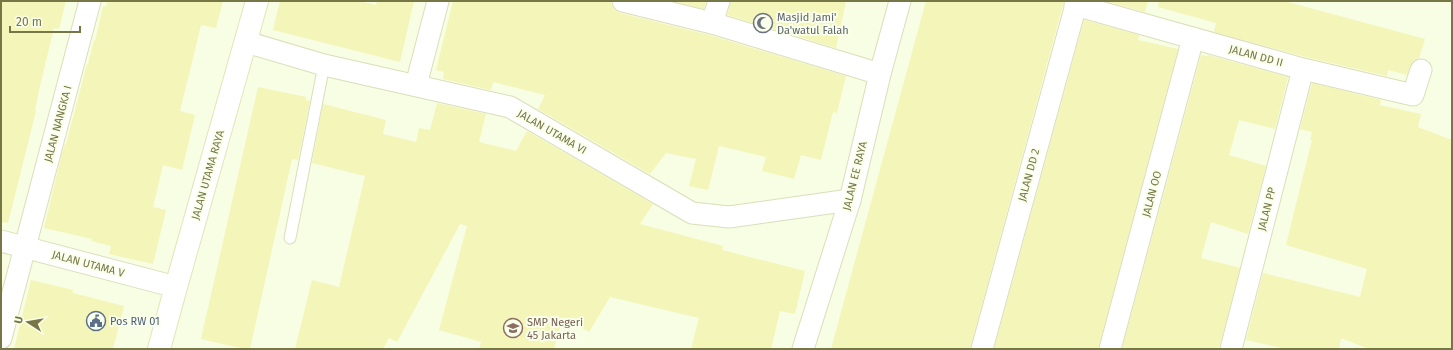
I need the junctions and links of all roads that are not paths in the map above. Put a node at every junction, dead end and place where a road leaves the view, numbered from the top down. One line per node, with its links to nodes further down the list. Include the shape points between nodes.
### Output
1 (90, 1): 19 (street, JALAN NANGKA I)
2 (257, 1): 10 (main road, JALAN UTAMA RAYA)
3 (438, 1): 15 (street)
4 (623, 1): 8 (street)
5 (718, 1): 8 (street)
6 (900, 1): 14 (street, JALAN EE RAYA)
7 (1076, 3): 9 (street, JALAN DD II); 24 (street, JALAN DD 2)
8 (712, 23): 14 (street)
9 (1193, 38): 12 (street, JALAN DD II); 25 (street, JALAN OO)
10 (246, 42): 11 (street, JALAN UTAMA VI); 20 (main road, JALAN UTAMA RAYA)
11 (324, 65): 15 (street, JALAN UTAMA VI); 17 (lane)
12 (1303, 69): 13 (street, JALAN DD II, via 1413,95); 26 (street, JALAN PP)
13 (1421, 70)
14 (880, 74): 16 (street, JALAN EE RAYA)
15 (416, 86): 16 (street, JALAN UTAMA VI, via 510,107 692,213 729,217)
16 (850, 200): 23 (street, JALAN EE RAYA)
17 (290, 238)
18 (1, 241): 19 (street, JALAN UTAMA V)
19 (25, 248): 20 (street, JALAN UTAMA V); 21 (street, JALAN NANGKA I)
20 (176, 287): 22 (main road, JALAN UTAMA RAYA)
21 (1, 338)
22 (159, 349)
23 (803, 349)
24 (982, 349)
25 (1110, 349)
26 (1231, 349)

